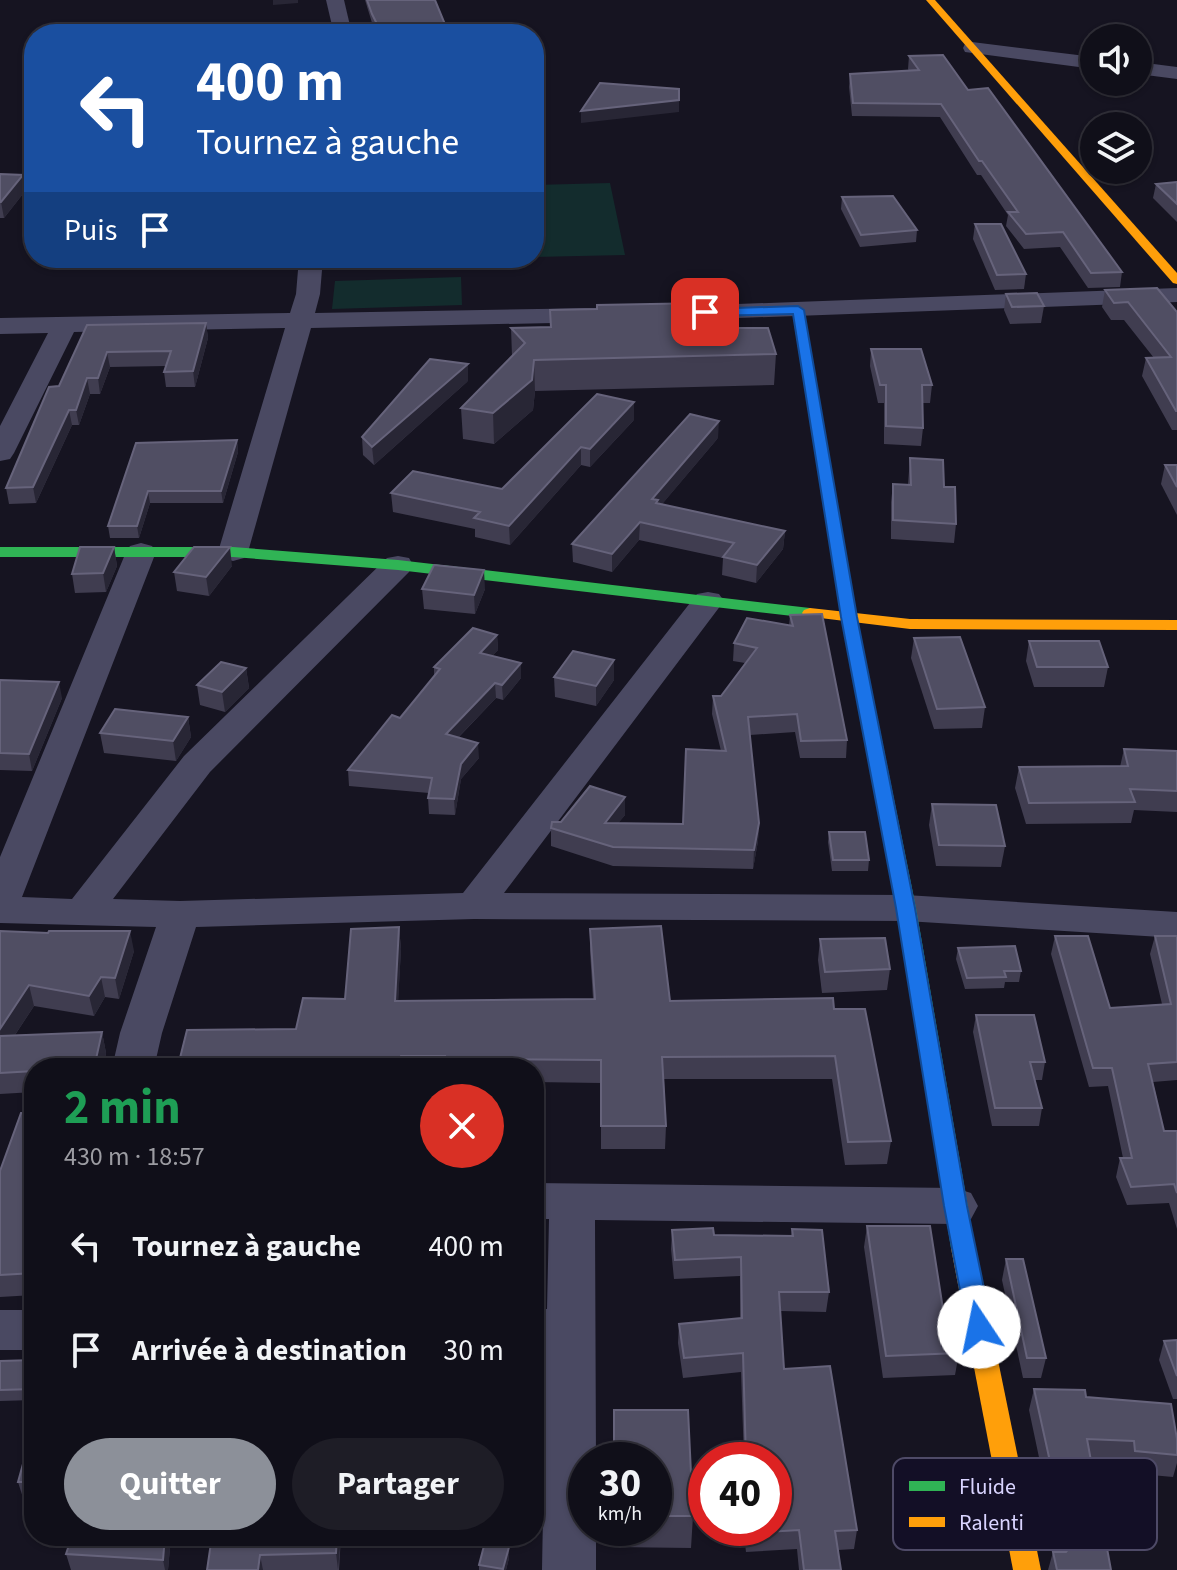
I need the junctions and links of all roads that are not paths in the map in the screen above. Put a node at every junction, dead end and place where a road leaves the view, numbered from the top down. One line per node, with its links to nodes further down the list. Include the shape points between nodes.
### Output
1 (335, 0): 3 (street)
2 (930, 0): 4 (street)
3 (341, 24)
4 (972, 48): 5 (street); 9 (street)
5 (1080, 61)
6 (1152, 70): 7 (street)
7 (1177, 73)
8 (310, 268): 12 (street)
9 (1177, 280)
10 (1177, 295): 11 (street)
11 (798, 310): 12 (street); 21 (street)
12 (300, 323): 13 (street); 18 (street)
13 (65, 325): 14 (street); 15 (street)
14 (0, 326)
15 (0, 453)
16 (0, 552): 17 (street)
17 (141, 552): 18 (street); 24 (street)
18 (233, 552): 19 (street)
19 (398, 565): 20 (street); 26 (street, via 197,764)
20 (708, 601): 21 (street); 23 (street)
21 (849, 617): 22 (street, via 910,624); 25 (street)
22 (1177, 625)
23 (474, 906): 25 (street); 27 (street)
24 (0, 907): 26 (street)
25 (906, 908): 28 (street); 31 (street)
26 (82, 913): 27 (street)
27 (180, 914): 29 (street)
28 (1177, 925)
29 (135, 1058)
30 (553, 1202): 31 (street); 32 (street)
31 (955, 1206): 35 (street)
32 (553, 1329): 37 (street)
33 (0, 1330): 34 (street)
34 (24, 1330)
35 (1005, 1458)
36 (1023, 1550): 38 (street)
37 (569, 1570)
38 (1027, 1570)

